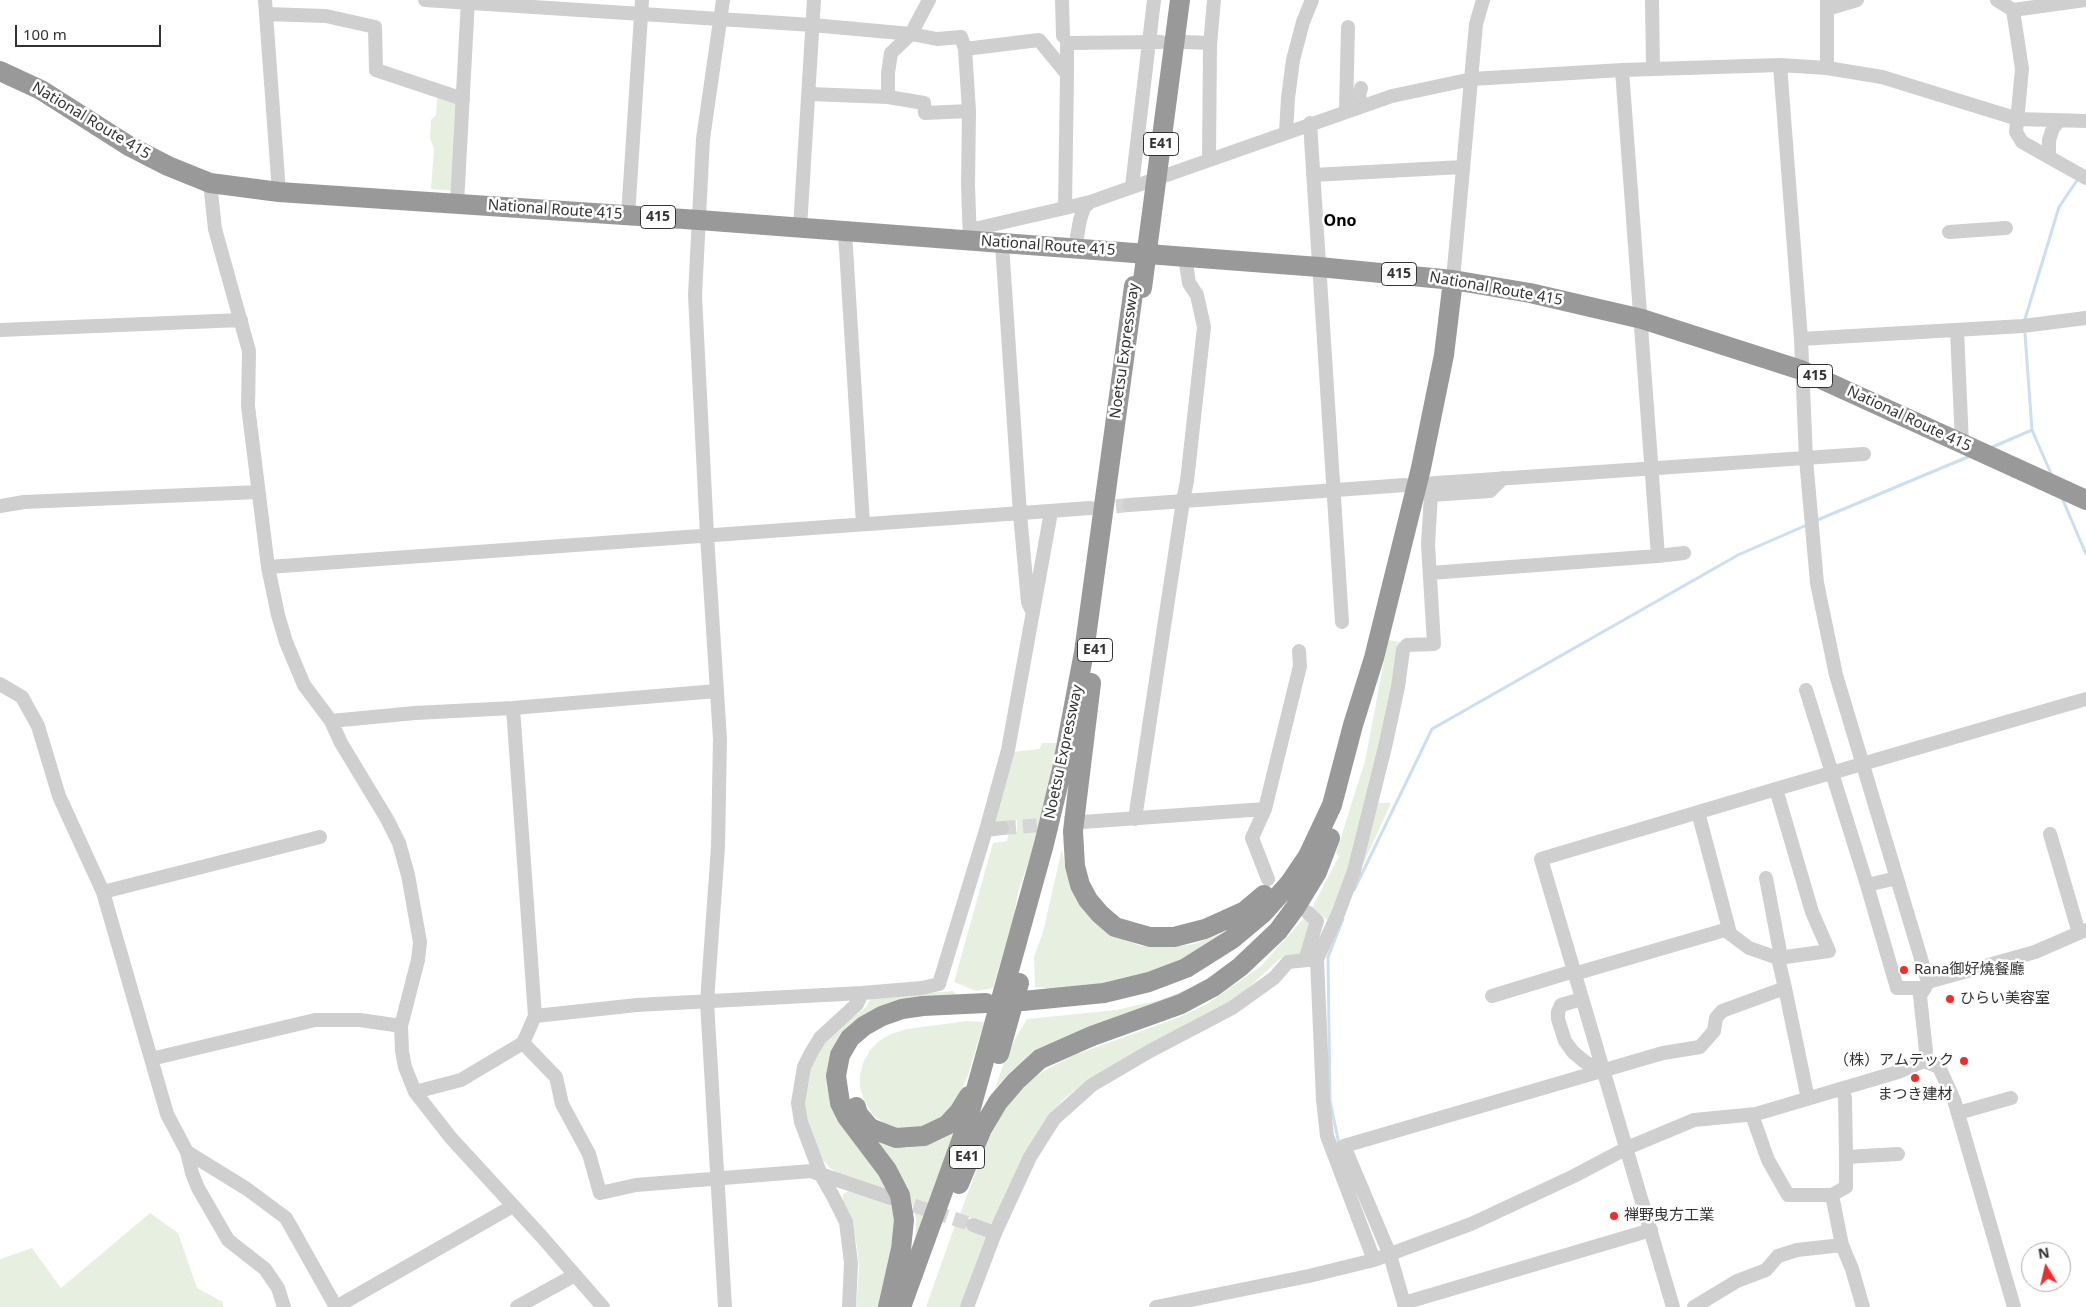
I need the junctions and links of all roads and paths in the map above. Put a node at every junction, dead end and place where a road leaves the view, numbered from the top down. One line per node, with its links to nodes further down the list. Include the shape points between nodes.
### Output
1 (425, 0): 16 (street)
2 (642, 0): 21 (street)
3 (723, 0): 22 (street)
4 (814, 0): 23 (street)
5 (929, 0): 25 (street)
6 (1062, 0): 26 (street)
7 (1154, 0): 28 (street)
8 (1172, 0): 74 (highway, Noetsu Expressway / E41)
9 (1180, 0): 74 (highway, Noetsu Expressway / E41, bridge)
10 (1214, 0): 30 (street)
11 (1312, 0): 50 (street, via 1293,60)
12 (1483, 0): 38 (street, via 1476,24)
13 (1652, 0): 34 (street)
14 (1857, 0): 18 (street)
15 (1997, 0): 20 (street)
16 (468, 1): 21 (street); 41 (street)
17 (2086, 1): 20 (street)
18 (1827, 4): 33 (street)
19 (266, 7): 41 (street, via 375,27 376,70); 58 (street)
20 (2013, 10): 46 (street, via 2022,69)
21 (641, 15): 22 (street); 62 (street)
22 (721, 21): 23 (street); 63 (street, via 703,139)
23 (812, 25): 25 (street); 40 (street)
24 (1348, 27): 45 (street)
25 (910, 34): 31 (street, via 936,39 961,37); 42 (street, via 891,53)
26 (1065, 39): 27 (street); 28 (street); 37 (street)
27 (1039, 40): 31 (street); 37 (street)
28 (1155, 42): 57 (street)
29 (1184, 42): 30 (street)
30 (1210, 43): 52 (street)
31 (965, 49): 44 (street)
32 (1780, 65): 33 (street); 34 (street); 80 (street)
33 (1828, 68): 46 (street, via 1882,77)
34 (1653, 69): 35 (street)
35 (1622, 70): 38 (street); 76 (street)
36 (0, 71): 56 (highway, National Route 415 / 415, via 41,90 129,146)
37 (1067, 74): 61 (street)
38 (1472, 79): 43 (street, via 1392,96); 53 (street)
39 (1361, 88): 43 (street)
40 (809, 94): 42 (street); 64 (street)
41 (463, 98): 60 (street)
42 (888, 98): 44 (street, via 924,103 925,113)
43 (1362, 106): 45 (street)
44 (969, 111): 68 (street)
45 (1346, 111): 49 (street)
46 (2018, 119): 47 (street); 51 (street, via 2016,132 2022,142)
47 (2059, 121): 48 (street); 51 (street, via 2049,140)
48 (2086, 121)
49 (1310, 124): 50 (street); 54 (street)
50 (1286, 132): 52 (street)
51 (2049, 157): 55 (street)
52 (1210, 159): 57 (street)
53 (1462, 166): 54 (street); 73 (street)
54 (1313, 175): 72 (street)
55 (2086, 178)
56 (210, 183): 58 (highway, National Route 415 / 415); 77 (street, via 215,229)
57 (1132, 186): 59 (street)
58 (279, 192): 60 (highway, National Route 415 / 415)
59 (1090, 202): 61 (street); 70 (street, via 1084,206)
60 (457, 204): 62 (highway, National Route 415 / 415)
61 (1065, 208): 68 (street)
62 (628, 216): 63 (highway, National Route 415 / 415)
63 (699, 220): 64 (highway, National Route 415 / 415); 99 (street, via 695,295)
64 (800, 228): 66 (highway, National Route 415 / 415)
65 (2006, 228): 67 (street)
66 (845, 232): 68 (highway, National Route 415 / 415); 98 (street)
67 (1949, 232)
68 (970, 235): 69 (highway, National Route 415 / 415)
69 (1002, 244): 70 (highway, National Route 415 / 415); 97 (street)
70 (1075, 248): 71 (highway, National Route 415 / 415)
71 (1185, 257): 72 (highway, National Route 415 / 415); 92 (street, via 1189,284 1197,295 1204,327)
72 (1319, 267): 73 (highway, National Route 415 / 415); 90 (street)
73 (1453, 280): 76 (highway, National Route 415 / 415, via 1530,293); 121 (highway, via 1444,356 1421,468)
74 (1138, 287): 107 (highway, Noetsu Expressway / E41); 143 (highway, Noetsu Expressway / E41, via 1077,698)
75 (2086, 318): 79 (street)
76 (1642, 319): 81 (highway, National Route 415 / 415); 85 (street)
77 (242, 320): 78 (street); 89 (street, via 249,352 248,406)
78 (0, 330)
79 (1957, 330): 80 (street); 82 (street)
80 (1801, 339): 81 (street)
81 (1801, 370): 82 (highway, National Route 415 / 415); 84 (street)
82 (1962, 444): 91 (highway, National Route 415 / 415)
83 (1864, 454): 84 (street)
84 (1806, 459): 85 (street); 114 (street, via 1817,583 1836,675)
85 (1653, 468): 86 (street); 101 (street)
86 (1502, 478): 87 (street); 103 (street, via 1490,491 1431,495)
87 (1422, 484)
88 (1405, 486): 90 (street)
89 (258, 492): 94 (street, via 24,502); 102 (street)
90 (1335, 492): 92 (street); 105 (street)
91 (2086, 500)
92 (1183, 501): 93 (street); 119 (street)
93 (1129, 505)
94 (0, 506)
95 (1090, 508): 96 (street)
96 (1051, 512): 97 (street); 104 (street)
97 (1020, 514): 98 (street); 104 (street, via 1028,602)
98 (863, 524): 99 (street)
99 (707, 535): 102 (street); 110 (street)
100 (1684, 553): 101 (street)
101 (1658, 556): 103 (street)
102 (268, 567): 113 (street, via 286,642 304,685)
103 (1430, 573): 135 (street, via 1434,644 1407,645 1403,650 1385,748 1354,871 1338,914)
104 (1033, 614): 123 (street, via 1008,750)
105 (1342, 622)
106 (1299, 651): 117 (street, via 1300,666)
107 (1094, 653): 121 (highway, via 1073,848 1084,893 1115,927 1150,937 1174,937 1205,930 1245,911 1273,888); 143 (highway, Noetsu Expressway / E41, via 1061,819)
108 (0, 684): 130 (street, via 22,697 38,726 59,796)
109 (1806, 690): 115 (street)
110 (717, 692): 112 (street); 142 (street, via 720,739 718,847)
111 (2086, 699): 114 (street)
112 (513, 708): 113 (street); 144 (street)
113 (331, 721): 145 (street, via 387,819 399,843 408,875 420,942)
114 (1863, 764): 115 (street); 127 (street)
115 (1833, 772): 116 (street); 129 (street)
116 (1776, 789): 118 (street); 134 (street, via 1812,912 1828,951)
117 (1265, 809): 119 (street); 128 (street, via 1252,838)
118 (1698, 812): 133 (street); 136 (street, via 1542,859)
119 (1136, 819): 120 (street)
120 (1082, 822)
121 (1330, 824): 143 (highway, via 1289,884 1263,913 1208,956 1149,982 1104,993); 163 (highway, via 1317,872 1295,908 1260,949 1213,987 1181,1004 1092,1036 1040,1059 998,1102 982,1129)
122 (1002, 828): 123 (street)
123 (986, 830): 139 (street, via 939,984)
124 (2050, 834): 132 (street)
125 (320, 837): 130 (street)
126 (1766, 878): 134 (street)
127 (1897, 878): 129 (street); 137 (street)
128 (1268, 879)
129 (1867, 885): 137 (street, via 1898,988)
130 (103, 892): 147 (street)
131 (1306, 912): 135 (street, via 1317,921)
132 (2083, 932): 137 (street, via 2035,952)
133 (1730, 933): 134 (street, via 1749,948); 136 (street, via 1725,930)
134 (1780, 958): 138 (street)
135 (1311, 959): 169 (street, via 1288,962 1274,978 1232,1008 1092,1085 1054,1119 1030,1157); 172 (street, via 1326,1136)
136 (1574, 973): 140 (street); 141 (street)
137 (1926, 985): 148 (street, via 1920,996 1926,1051)
138 (1785, 988): 149 (street, via 1722,1011 1716,1018 1714,1031 1700,1047 1663,1053); 154 (street)
139 (862, 993): 142 (street); 161 (street, via 857,1004 820,1038 804,1067 798,1103 801,1122)
140 (1492, 996)
141 (1582, 999): 149 (street); 149 (street, via 1561,1005 1558,1019 1573,1052)
142 (707, 1002): 144 (street, via 637,1005); 162 (street)
143 (1004, 1007): 150 (highway, Noetsu Expressway / E41); 150 (highway, via 912,1020 881,1030 855,1056 849,1073 850,1092 858,1114 870,1128 896,1138 924,1136 947,1125 959,1112); 163 (highway, Noetsu Expressway / E41); 181 (highway, via 923,1006 902,1009 864,1026 850,1038 840,1055 836,1076 840,1103 846,1117 887,1170 900,1195 904,1220 901,1249)
144 (535, 1016): 146 (street)
145 (400, 1026): 147 (street, via 360,1020 315,1020); 152 (street, via 405,1067)
146 (523, 1043): 152 (street, via 461,1080); 162 (street, via 556,1077 562,1104 588,1154 600,1193 636,1185)
147 (151, 1059): 158 (street, via 166,1114)
148 (1924, 1061): 151 (street); 155 (street, via 1939,1067)
149 (1603, 1071): 157 (street); 171 (street, via 1344,1146)
150 (979, 1075): 182 (highway, Noetsu Expressway / E41, via 960,1142)
151 (1842, 1089): 154 (street); 160 (street)
152 (415, 1092): 166 (street, via 451,1138)
153 (2011, 1098): 155 (street)
154 (1808, 1099): 156 (street)
155 (1958, 1113): 189 (street)
156 (1752, 1115): 157 (street, via 1694,1120); 164 (street, via 1768,1160 1788,1195)
157 (1627, 1148): 168 (street); 171 (street, via 1472,1224)
158 (186, 1152): 175 (street, via 195,1181 222,1232 265,1269 278,1288); 176 (street, via 247,1189 286,1218)
159 (1898, 1154): 160 (street)
160 (1846, 1158): 164 (street, via 1846,1188)
161 (821, 1175): 162 (street, via 811,1171); 165 (street); 180 (street, via 846,1222 851,1263)
162 (717, 1178): 179 (street)
163 (959, 1184): 183 (highway, Noetsu Expressway / E41)
164 (1832, 1195): 170 (street)
165 (891, 1198)
166 (513, 1206): 173 (street); 176 (street)
167 (974, 1225): 169 (street)
168 (1651, 1230): 174 (street); 186 (street)
169 (994, 1232): 184 (street)
170 (1842, 1245): 187 (street, via 1796,1250 1778,1256 1766,1270 1737,1281); 188 (street)
171 (1390, 1255): 172 (street); 174 (street)
172 (1374, 1260): 185 (street)
173 (575, 1275): 177 (street); 178 (street)
174 (1404, 1305)
175 (284, 1307)
176 (336, 1307)
177 (517, 1307)
178 (603, 1307)
179 (725, 1307)
180 (849, 1307)
181 (888, 1307)
182 (901, 1307)
183 (913, 1307)
184 (967, 1307)
185 (1156, 1307)
186 (1673, 1307)
187 (1694, 1307)
188 (1863, 1307)
189 (2014, 1307)

